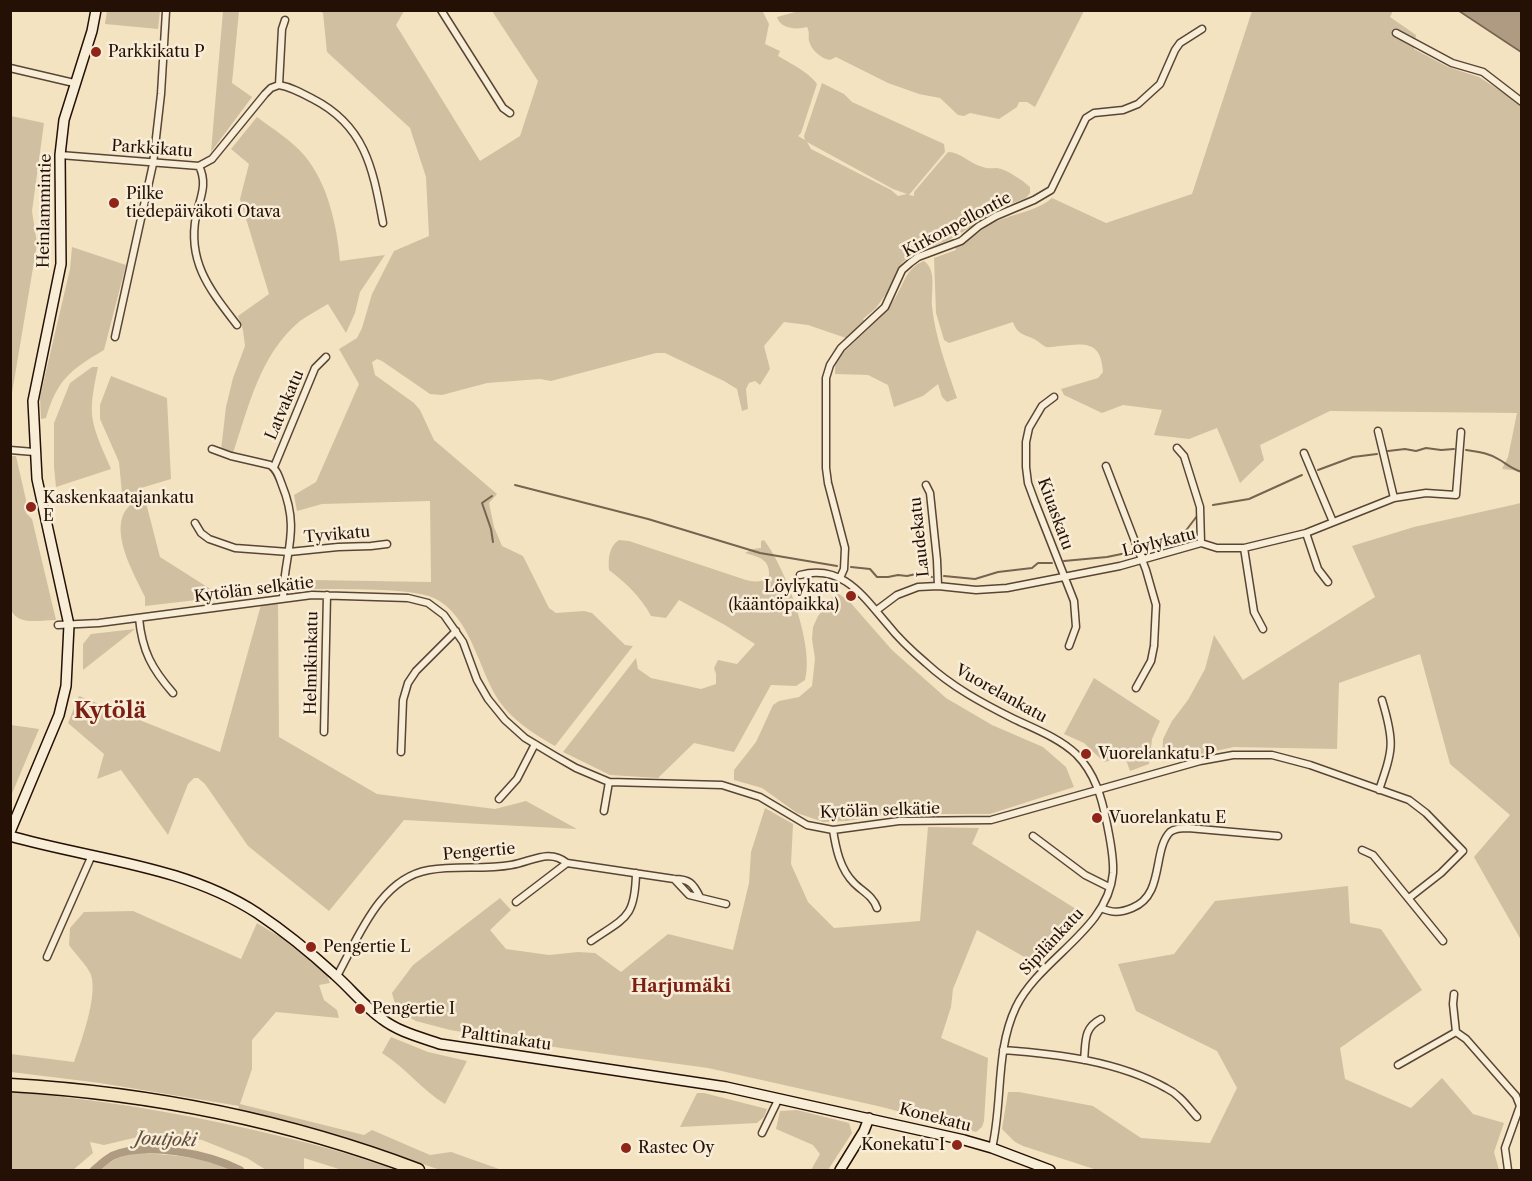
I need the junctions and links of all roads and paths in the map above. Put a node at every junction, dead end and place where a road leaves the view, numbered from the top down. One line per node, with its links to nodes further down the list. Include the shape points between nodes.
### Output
1 (96, 10): 8 (street, Heinlammintie)
2 (441, 10): 11 (street, via 503,108)
3 (166, 11): 13 (street)
4 (285, 20): 9 (street)
5 (1202, 29): 40 (street, Kirkonpellontie, via 1180,43 1160,84 1138,104 1131,109 1094,113 1086,118 1051,190 987,221 961,241 910,263 902,270 885,307 835,356 826,378 825,447 828,483 845,548)
6 (1396, 33): 10 (street, via 1452,63 1483,72)
7 (10, 68): 8 (street)
8 (74, 83): 12 (street, Heinlammintie)
9 (279, 85): 14 (street, Parkkikatu, via 265,94 212,159); 15 (street, via 321,103 351,129 369,160)
10 (1521, 102)
11 (510, 113)
12 (60, 155): 13 (street, Parkkikatu); 25 (street, Heinlammintie, via 61,264 33,401)
13 (153, 164): 14 (street, Parkkikatu); 17 (street)
14 (199, 166): 16 (street, via 204,182 196,218 196,257 208,288)
15 (383, 223)
16 (237, 325)
17 (115, 337)
18 (326, 357): 28 (street, Latvakatu, via 315,368)
19 (1054, 397): 41 (street, Kiuaskatu, via 1042,406 1029,428 1026,467 1028,483)
20 (1378, 431): 30 (street)
21 (1461, 432): 30 (street, Löylykatu, via 1456,495 1426,493)
22 (1177, 448): 34 (street, via 1184,456 1200,507)
23 (212, 449): 28 (street)
24 (10, 450): 25 (street)
25 (34, 452): 49 (street, Heinlammintie, via 42,508)
26 (1304, 453): 31 (street)
27 (1106, 466): 38 (street)
28 (274, 467): 37 (street, via 290,507 293,528)
29 (926, 485): 43 (street, Laudekatu, via 930,493)
30 (1394, 498): 31 (street, Löylykatu)
31 (1334, 522): 33 (street, Löylykatu)
32 (195, 523): 37 (street, Tyvikatu, via 201,533 221,544)
33 (1306, 533): 36 (street, Löylykatu); 42 (street, via 1318,568)
34 (1201, 543): 36 (street, Löylykatu, via 1217,548); 38 (street, Löylykatu)
35 (387, 544): 37 (street, Tyvikatu)
36 (1244, 548): 50 (street, via 1254,612)
37 (289, 552): 45 (street)
38 (1141, 560): 41 (street, Löylykatu); 53 (street, via 1157,614 1151,661)
39 (800, 575): 40 (street, Vuorelankatu, via 820,572)
40 (840, 578): 46 (street, Vuorelankatu)
41 (1064, 578): 43 (street, Löylykatu, via 991,590); 52 (street, Kiuaskatu, via 1076,609 1076,627)
42 (1328, 582)
43 (938, 586): 46 (street, Löylykatu, via 907,590)
44 (327, 595): 45 (street, Kytölän selkätie); 51 (street, Kytölän selkätie, via 408,598 428,603); 56 (street, Helmikinkatu)
45 (283, 598): 47 (street, Kytölän selkätie)
46 (877, 610): 60 (street, Vuorelankatu, via 899,638 933,670 992,708 1070,749)
47 (139, 618): 49 (street, Kytölän selkätie); 54 (street, via 147,657)
48 (58, 625): 49 (street, Kytölän selkätie)
49 (69, 625): 65 (street, Heinlammintie, via 66,686 59,715)
50 (1263, 629)
51 (456, 631): 57 (street, Kytölän selkätie, via 488,699 505,720); 58 (street, via 408,683 403,700)
52 (1069, 646)
53 (1137, 688)
54 (173, 693)
55 (1382, 700): 61 (street, via 1392,751)
56 (324, 732)
57 (536, 744): 59 (street, Kytölän selkätie); 62 (street, via 517,779)
58 (401, 752)
59 (609, 782): 63 (street); 64 (street, Kytölän selkätie, via 722,785 760,796 807,825)
60 (1098, 788): 61 (street, Kytölän selkätie, via 1208,759 1252,754 1289,759); 64 (street, Kytölän selkätie, via 991,820 899,821); 73 (street, Sipilänkatu, via 1112,859)
61 (1379, 790): 75 (street, Kytölän selkätie, via 1418,806 1462,851)
62 (498, 799)
63 (604, 811)
64 (833, 830): 78 (street, via 842,868)
65 (10, 834): 69 (street, Palttinakatu)
66 (1033, 836): 73 (street, via 1084,875)
67 (1278, 836): 79 (street, via 1175,829 1167,837 1145,899 1137,907 1118,913)
68 (1362, 850): 75 (street, via 1373,855)
69 (92, 855): 82 (street); 83 (street, Palttinakatu, via 192,880 224,895 256,913)
70 (567, 863): 71 (street, Pengertie); 76 (street); 83 (street, Pengertie, via 555,855 543,856 511,865 428,870 406,877 374,911)
71 (636, 873): 72 (street, Pengertie); 80 (street, via 632,909)
72 (674, 879): 74 (street, Pengertie, via 684,892); 74 (street, Pengertie, via 692,882)
73 (1110, 887): 79 (street, Sipilänkatu)
74 (700, 897): 77 (street, Pengertie)
75 (1409, 898): 81 (street)
76 (516, 903)
77 (726, 904)
78 (877, 908)
79 (1101, 908): 87 (street, Sipilänkatu, via 1084,931 1030,984 1007,1029)
80 (591, 941)
81 (1443, 941)
82 (47, 957)
83 (337, 976): 91 (street, Palttinakatu, via 382,1020 440,1044)
84 (1454, 994): 86 (street)
85 (1101, 1019): 88 (street, via 1087,1031)
86 (1456, 1032): 89 (street); 99 (street, via 1516,1096 1520,1106 1505,1148)
87 (1003, 1050): 88 (street); 95 (street, Sipilänkatu, via 998,1124)
88 (1084, 1060): 92 (street, via 1167,1088)
89 (1398, 1065)
90 (10, 1085): 96 (highway, via 123,1096 222,1113 320,1138)
91 (779, 1098): 93 (street, Palttinakatu); 94 (street)
92 (1197, 1117)
93 (869, 1118): 95 (street, Konekatu); 97 (street)
94 (762, 1134)
95 (992, 1148): 98 (street, Konekatu)
96 (418, 1170)
97 (840, 1170)
98 (1050, 1170)
99 (1508, 1170)

